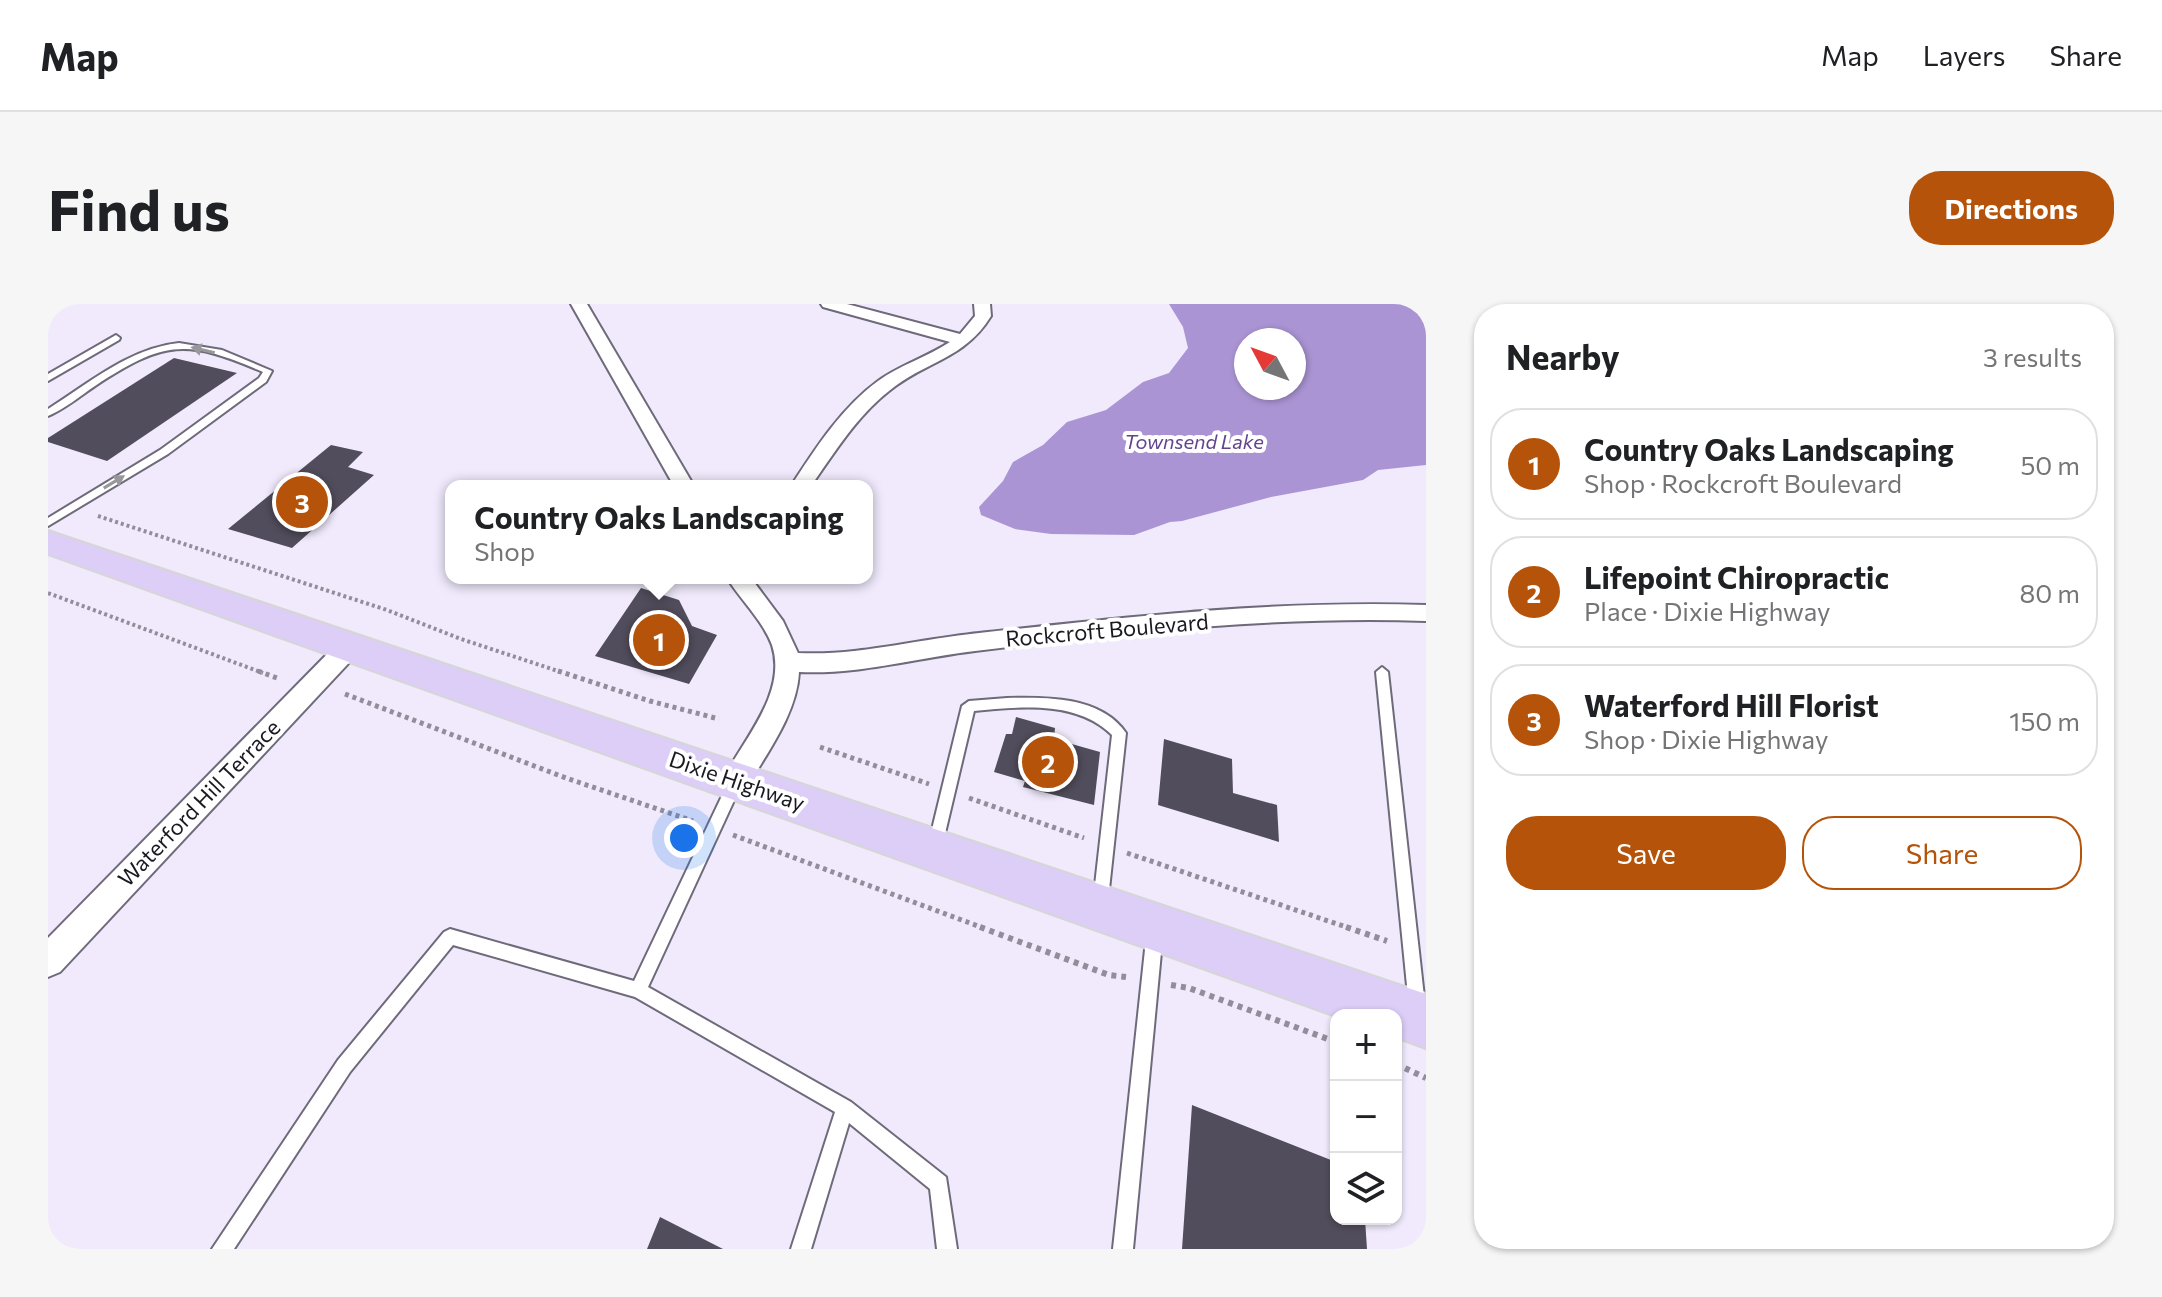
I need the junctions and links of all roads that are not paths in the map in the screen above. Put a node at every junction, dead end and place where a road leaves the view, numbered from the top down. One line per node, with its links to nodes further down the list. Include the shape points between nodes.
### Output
1 (579, 304): 8 (street)
2 (829, 304): 5 (street)
3 (982, 304): 5 (street, via 980,324)
4 (116, 338): 6 (lane)
5 (962, 340): 9 (street, via 886,384 859,408)
6 (48, 378)
7 (48, 413): 10 (lane, one-way to 7, via 164,452 263,380 268,371 196,348 169,346 140,357)
8 (681, 480)
9 (805, 480)
10 (48, 523)
11 (48, 542): 14 (main road, Dixie Highway)
12 (743, 584): 15 (street, via 784,644)
13 (1426, 613): 15 (street, Rockcroft Boulevard, via 1285,612 975,642 830,664)
14 (350, 646): 17 (main road, Dixie Highway); 21 (street, Waterford Hill Terrace)
15 (789, 662): 17 (street, via 771,721)
16 (1382, 672): 23 (lane)
17 (736, 781): 18 (main road, Dixie Highway); 22 (lane)
18 (934, 850): 19 (main road, Dixie Highway); 19 (lane, via 969,706 1084,708 1109,720 1119,733)
19 (1101, 907): 20 (main road, Dixie Highway)
20 (1156, 927): 23 (main road, Dixie Highway); 28 (lane)
21 (48, 961)
22 (638, 990): 24 (lane); 25 (lane, via 450,937 344,1066)
23 (1422, 1019)
24 (845, 1108): 26 (lane); 27 (lane, via 939,1184)
25 (222, 1249)
26 (801, 1249)
27 (947, 1249)
28 (1123, 1249)

